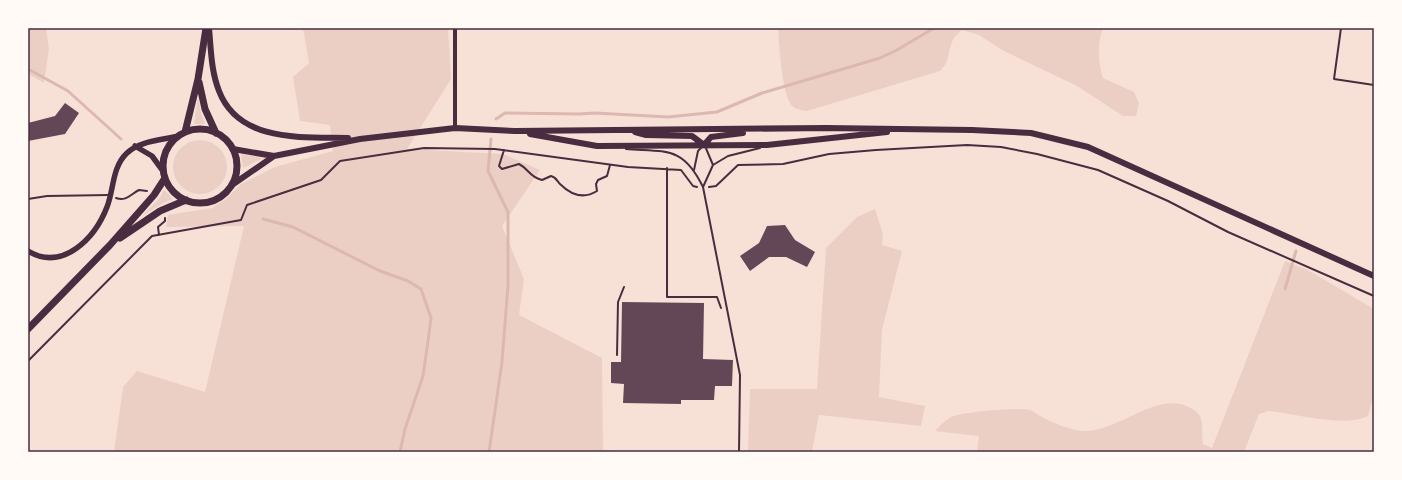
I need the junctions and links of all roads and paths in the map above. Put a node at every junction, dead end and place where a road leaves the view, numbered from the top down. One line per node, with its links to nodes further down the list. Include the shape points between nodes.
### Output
1 (207, 28): 4 (main road); 13 (main road, via 212,67 219,92 232,114 256,130 284,136)
2 (455, 28): 6 (street)
3 (1341, 28): 5 (path, via 1334,79)
4 (198, 79): 11 (main road, via 205,109); 12 (main road)
5 (1374, 85)
6 (455, 128): 10 (main road); 13 (main road)
7 (770, 129): 8 (main road); 9 (main road); 14 (main road, via 711,137)
8 (918, 129): 17 (main road); 34 (main road, via 1031,133 1088,147)
9 (628, 130): 10 (main road); 14 (main road, via 646,135 692,136)
10 (515, 131): 16 (main road)
11 (216, 133): 12 (main road, via 196,129); 18 (main road, via 226,139)
12 (182, 134): 15 (street); 25 (main road, via 166,151)
13 (360, 139): 20 (main road)
14 (704, 145): 16 (main road); 17 (main road); 22 (lane); 24 (lane, via 698,151)
15 (135, 146): 25 (street, via 152,156); 29 (street, via 120,161)
16 (597, 146): 24 (lane, via 675,153)
17 (767, 146): 22 (lane, via 728,156)
18 (233, 149): 20 (main road); 26 (main road, via 236,173)
19 (504, 150): 21 (path); 21 (path, via 499,166 502,170 519,164 534,178 542,180 554,177 575,195 590,196 597,191 598,180 607,176); 40 (path, via 424,148 340,161 321,180 247,205 241,220 152,236)
20 (274, 156): 26 (main road)
21 (610, 165): 23 (path)
22 (713, 165): 27 (lane)
23 (667, 168): 27 (path, via 681,170 693,186); 37 (path, via 667,297 717,297 720,308)
24 (694, 170): 27 (lane)
25 (164, 174): 31 (main road, via 177,195); 32 (main road, via 154,195)
26 (232, 185): 31 (main road, via 225,193 212,200)
27 (703, 187): 36 (path, via 716,186 738,165 783,164 829,154 883,149 967,144 1001,147 1098,170 1168,201 1228,232); 37 (lane)
28 (150, 192): 29 (path, via 139,190 128,198 120,199)
29 (110, 195): 30 (lane, via 47,196); 33 (street, via 108,206 96,230 80,246 65,256 49,258)
30 (28, 199)
31 (186, 200): 32 (main road, via 160,211)
32 (110, 245): 38 (main road)
33 (28, 251)
34 (1374, 276)
35 (624, 288): 39 (lane, via 618,302)
36 (1374, 296)
37 (726, 307): 41 (lane, via 740,375)
38 (28, 330)
39 (617, 355)
40 (28, 361)
41 (739, 452)

